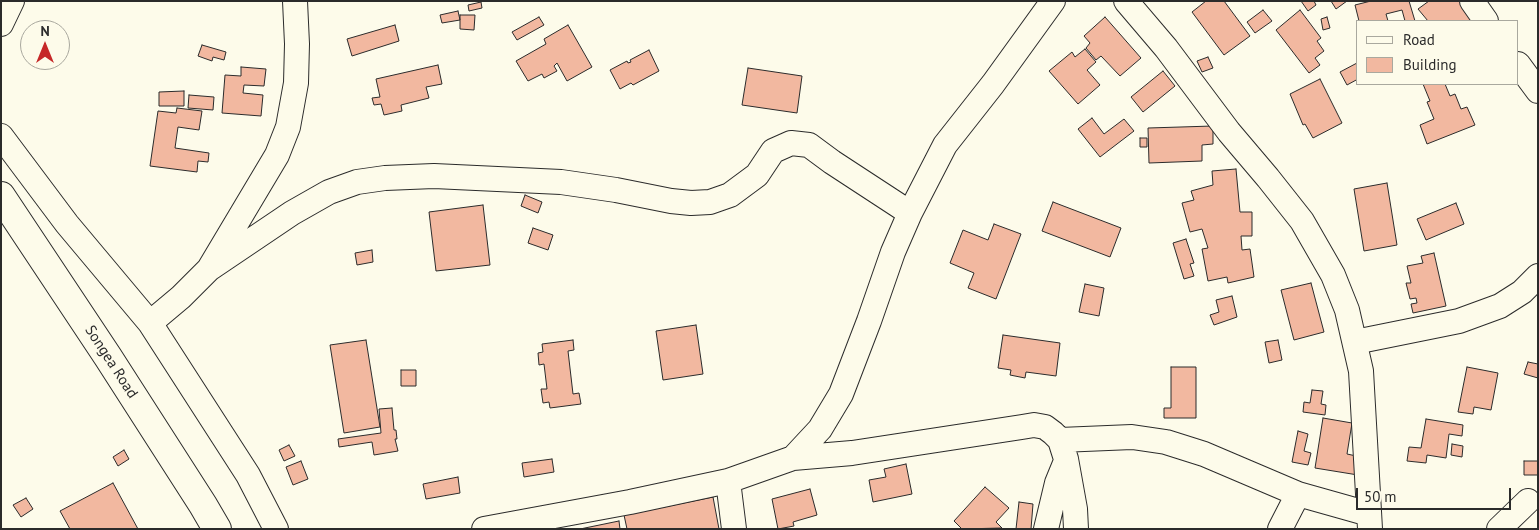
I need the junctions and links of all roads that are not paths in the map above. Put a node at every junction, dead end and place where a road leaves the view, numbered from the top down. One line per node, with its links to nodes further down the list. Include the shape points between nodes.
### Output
1 (12, 1): 7 (street)
2 (295, 1): 13 (street, via 296,83 288,127 277,155)
3 (1054, 1): 12 (street, via 945,145)
4 (1126, 1): 16 (street, via 1302,221 1333,275)
5 (1472, 1): 6 (street)
6 (1485, 20)
7 (1, 24)
8 (1519, 65): 9 (street)
9 (1538, 91)
10 (1, 136): 15 (street, via 67,224)
11 (1, 196): 23 (highway, Songea Road)
12 (910, 213): 13 (street, via 809,145 790,143 773,151 757,175 737,190 710,202 671,201 561,182 434,176 357,182 329,192 292,213); 18 (street, via 841,394 820,429)
13 (209, 269): 15 (street)
14 (1538, 276): 16 (street, via 1522,292 1500,306 1459,321)
15 (150, 323): 24 (street, via 248,475)
16 (1355, 342): 22 (street, via 1361,371)
17 (1063, 450): 18 (street, via 1053,432 1034,425 852,453); 20 (street, via 1132,437 1166,442 1204,454); 27 (street); 28 (street)
18 (793, 458): 19 (street)
19 (728, 481): 25 (street); 26 (street)
20 (1298, 494): 22 (street); 29 (street)
21 (1528, 501): 30 (street)
22 (1370, 521)
23 (217, 529)
24 (276, 529)
25 (486, 529)
26 (734, 529)
27 (1046, 529)
28 (1076, 529)
29 (1280, 529)
30 (1499, 529)

